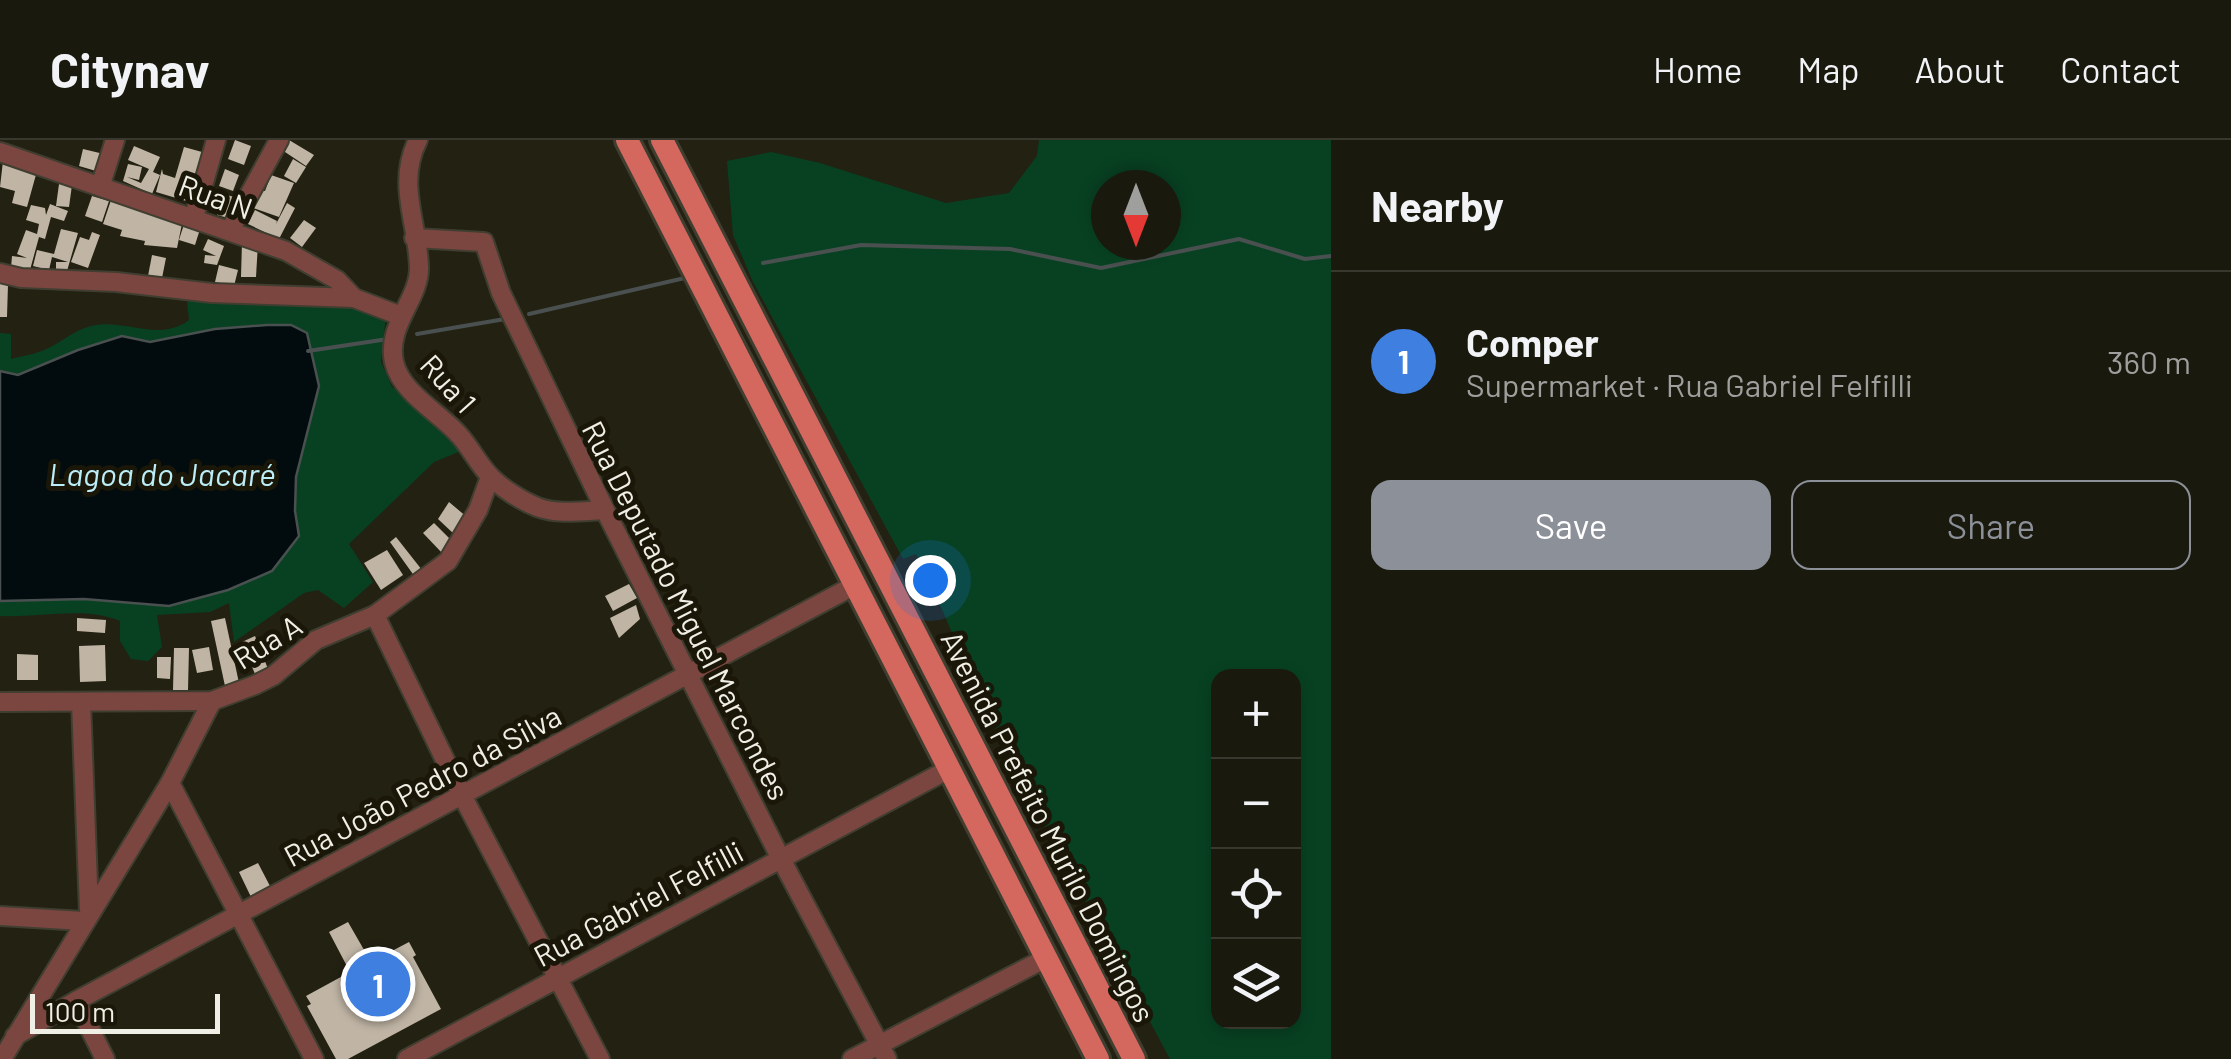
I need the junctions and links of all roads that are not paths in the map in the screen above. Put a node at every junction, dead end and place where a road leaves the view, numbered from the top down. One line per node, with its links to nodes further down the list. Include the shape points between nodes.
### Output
1 (115, 140): 8 (street)
2 (216, 140): 9 (street)
3 (279, 140): 10 (street)
4 (418, 140): 11 (street, Rua 1, via 407,196)
5 (628, 140): 17 (main road, Avenida Prefeito Murilo Domingos)
6 (662, 140): 42 (main road, Avenida Prefeito Murilo Domingos)
7 (10, 149): 8 (street, Rua N)
8 (101, 184): 9 (street, Rua N)
9 (194, 217): 10 (street, Rua N)
10 (230, 230): 13 (street, Rua N, via 286,251 337,280)
11 (414, 238): 14 (street, Rua 1, via 419,269); 16 (street, Rua Deputado Miguel Marcondes, via 484,242 501,294)
12 (0, 273): 13 (street, via 212,294)
13 (354, 298): 14 (street, Rua N)
14 (401, 316): 15 (street, Rua 1, via 394,363)
15 (490, 477): 16 (street, Rua 1, via 539,508); 18 (street, Rua A, via 448,561)
16 (605, 510): 19 (street, Rua Deputado Miguel Marcondes)
17 (855, 584): 19 (street, Rua João Pedro da Silva); 23 (main road, Avenida Prefeito Murilo Domingos)
18 (374, 616): 20 (street, Rua A, via 316,640 255,686); 25 (street)
19 (689, 674): 25 (street, Rua João Pedro da Silva); 26 (street, Rua Deputado Miguel Marcondes)
20 (212, 701): 22 (street, Rua A); 24 (street)
21 (0, 702): 22 (street, Rua A)
22 (81, 702): 29 (street)
23 (949, 769): 26 (street, Rua Gabriel Felfilli); 30 (main road, Avenida Prefeito Murilo Domingos)
24 (170, 783): 27 (street); 29 (street)
25 (462, 795): 27 (street, Rua João Pedro da Silva); 31 (street)
26 (780, 857): 31 (street, Rua Gabriel Felfilli); 34 (street, Rua Deputado Miguel Marcondes)
27 (240, 913): 32 (street, Rua João Pedro da Silva); 37 (street)
28 (0, 916): 29 (street)
29 (86, 916): 33 (street)
30 (1046, 958): 34 (street); 41 (main road, Avenida Prefeito Murilo Domingos)
31 (557, 978): 38 (street, Rua Gabriel Felfilli); 39 (street)
32 (76, 1000): 33 (street, Rua João Pedro da Silva); 36 (street)
33 (16, 1036): 35 (street)
34 (883, 1052): 40 (street)
35 (2, 1059)
36 (105, 1059)
37 (314, 1059)
38 (407, 1059)
39 (600, 1059)
40 (852, 1059)
41 (1098, 1059)
42 (1134, 1059)

